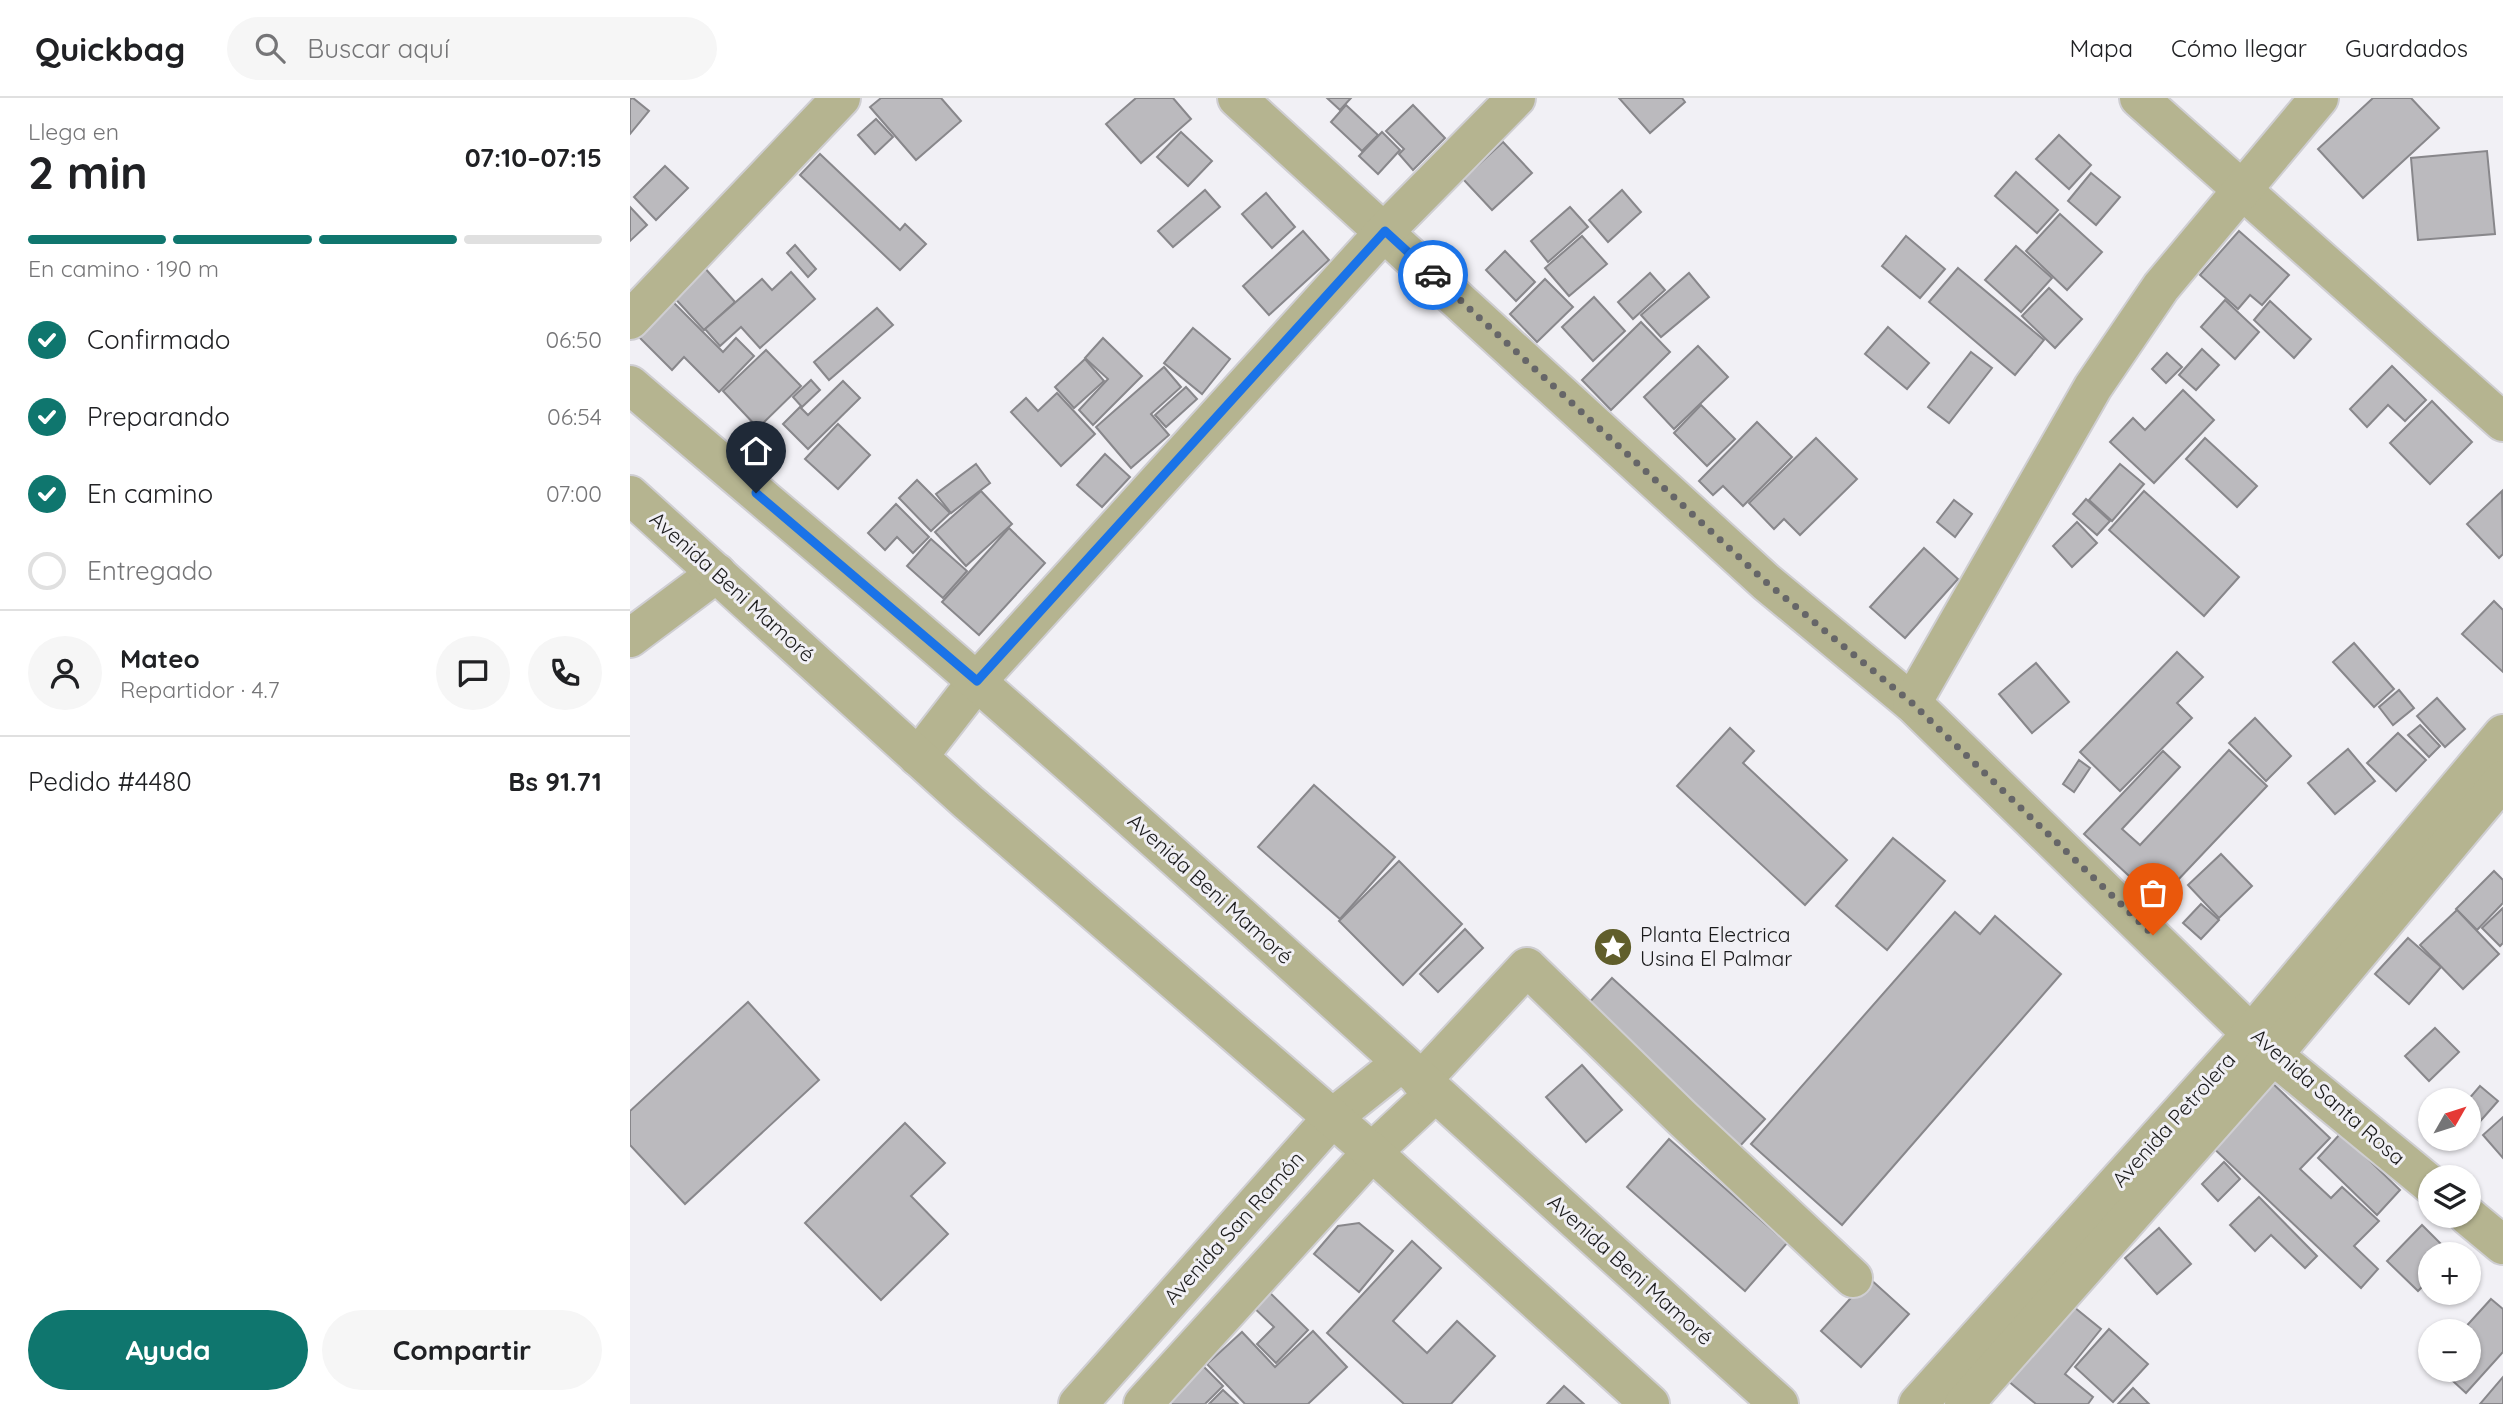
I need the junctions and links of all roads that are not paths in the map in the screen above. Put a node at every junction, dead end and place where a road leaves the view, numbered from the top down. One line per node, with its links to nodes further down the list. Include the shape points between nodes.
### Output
1 (841, 98): 8 (street)
2 (1237, 98): 7 (street, Avenida Santa Rosa)
3 (1516, 98): 7 (street)
4 (2139, 98): 6 (street)
5 (2319, 98): 6 (street)
6 (2242, 188): 10 (street); 15 (street, via 2161,286 2093,387)
7 (1385, 231): 14 (street); 15 (street, Avenida Santa Rosa, via 1766,582)
8 (630, 320)
9 (630, 385): 14 (street, Avenida Beni Mamoré)
10 (2503, 422)
11 (630, 495): 12 (street, Avenida Beni Mamoré)
12 (717, 573): 13 (street); 17 (street, Avenida Beni Mamoré)
13 (630, 638)
14 (977, 681): 17 (street); 20 (street, Avenida Beni Mamoré)
15 (1912, 703): 19 (street, Avenida Santa Rosa)
16 (2503, 734): 19 (street, Avenida Petrolera)
17 (918, 757): 21 (street, Avenida Beni Mamoré)
18 (2503, 780): 19 (street, Avenida Petrolera)
19 (2263, 1043): 23 (street, Avenida Santa Rosa); 31 (street, Avenida Petrolera); 32 (street, Avenida Petrolera)
20 (1419, 1079): 21 (street, Avenida San Ramón); 22 (street); 26 (street, via 1527,967); 30 (street, Avenida Beni Mamoré)
21 (1332, 1118): 22 (street, Avenida Beni Mamoré); 27 (street, Avenida San Ramón)
22 (1372, 1152): 28 (street); 29 (street, Avenida Beni Mamoré)
23 (2418, 1174)
24 (2481, 1227): 25 (street)
25 (2503, 1245)
26 (1853, 1278)
27 (1078, 1404)
28 (1143, 1404)
29 (1650, 1404)
30 (1779, 1404)
31 (1918, 1404)
32 (1964, 1404)

